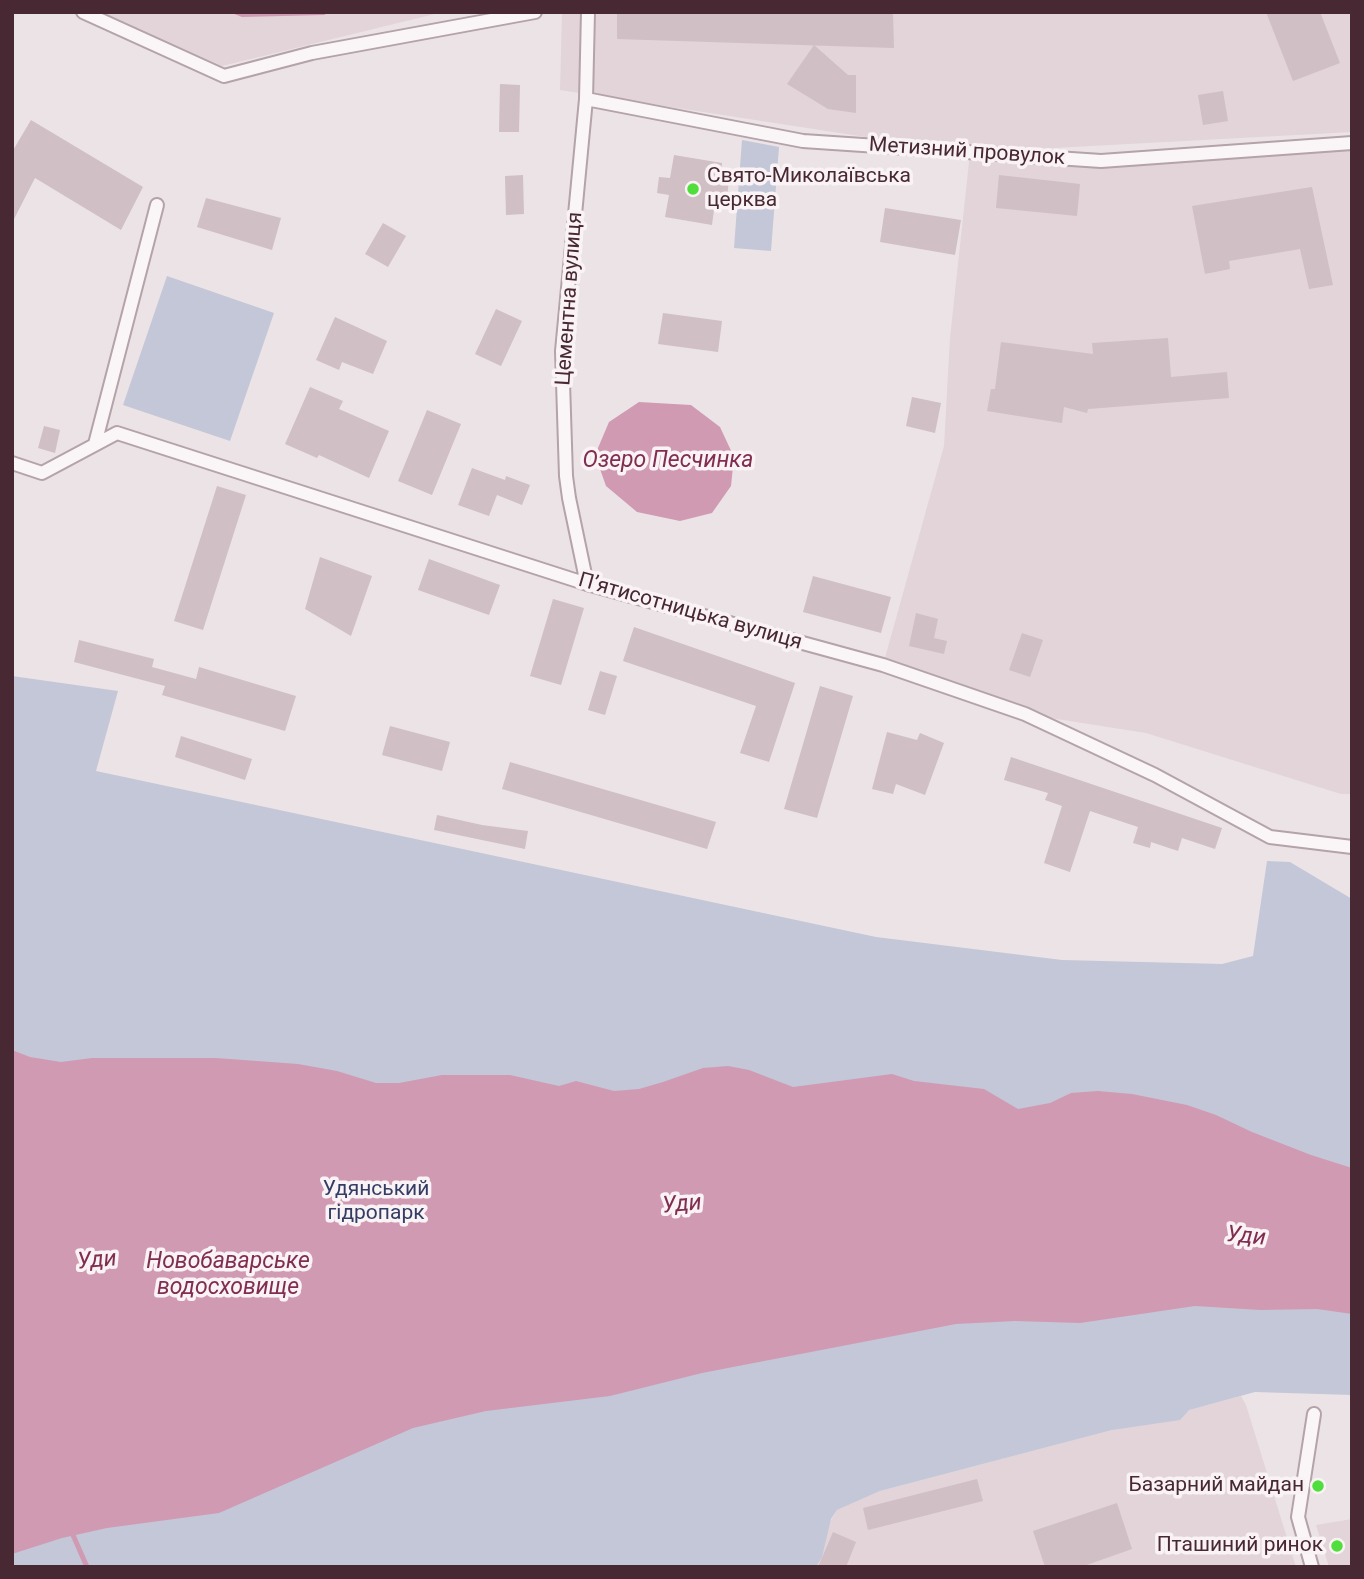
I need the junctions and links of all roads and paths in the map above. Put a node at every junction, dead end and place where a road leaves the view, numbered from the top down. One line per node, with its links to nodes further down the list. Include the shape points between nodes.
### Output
1 (83, 12): 2 (street, via 224,76 312,52)
2 (535, 12)
3 (588, 12): 4 (street, Цементна вулиця)
4 (586, 99): 5 (street, Метизний провулок, via 803,141 1088,160); 9 (street, Цементна вулиця, via 562,351 566,476)
5 (1352, 143)
6 (157, 205): 7 (street)
7 (95, 444): 8 (street, П’ятисотницька вулиця, via 42,473); 9 (street, П’ятисотницька вулиця, via 117,433)
8 (12, 463)
9 (587, 584): 10 (street, П’ятисотницька вулиця, via 883,665 1025,714 1270,837)
10 (1352, 847)
11 (1314, 1414): 12 (street, via 1298,1517)
12 (1312, 1567)

